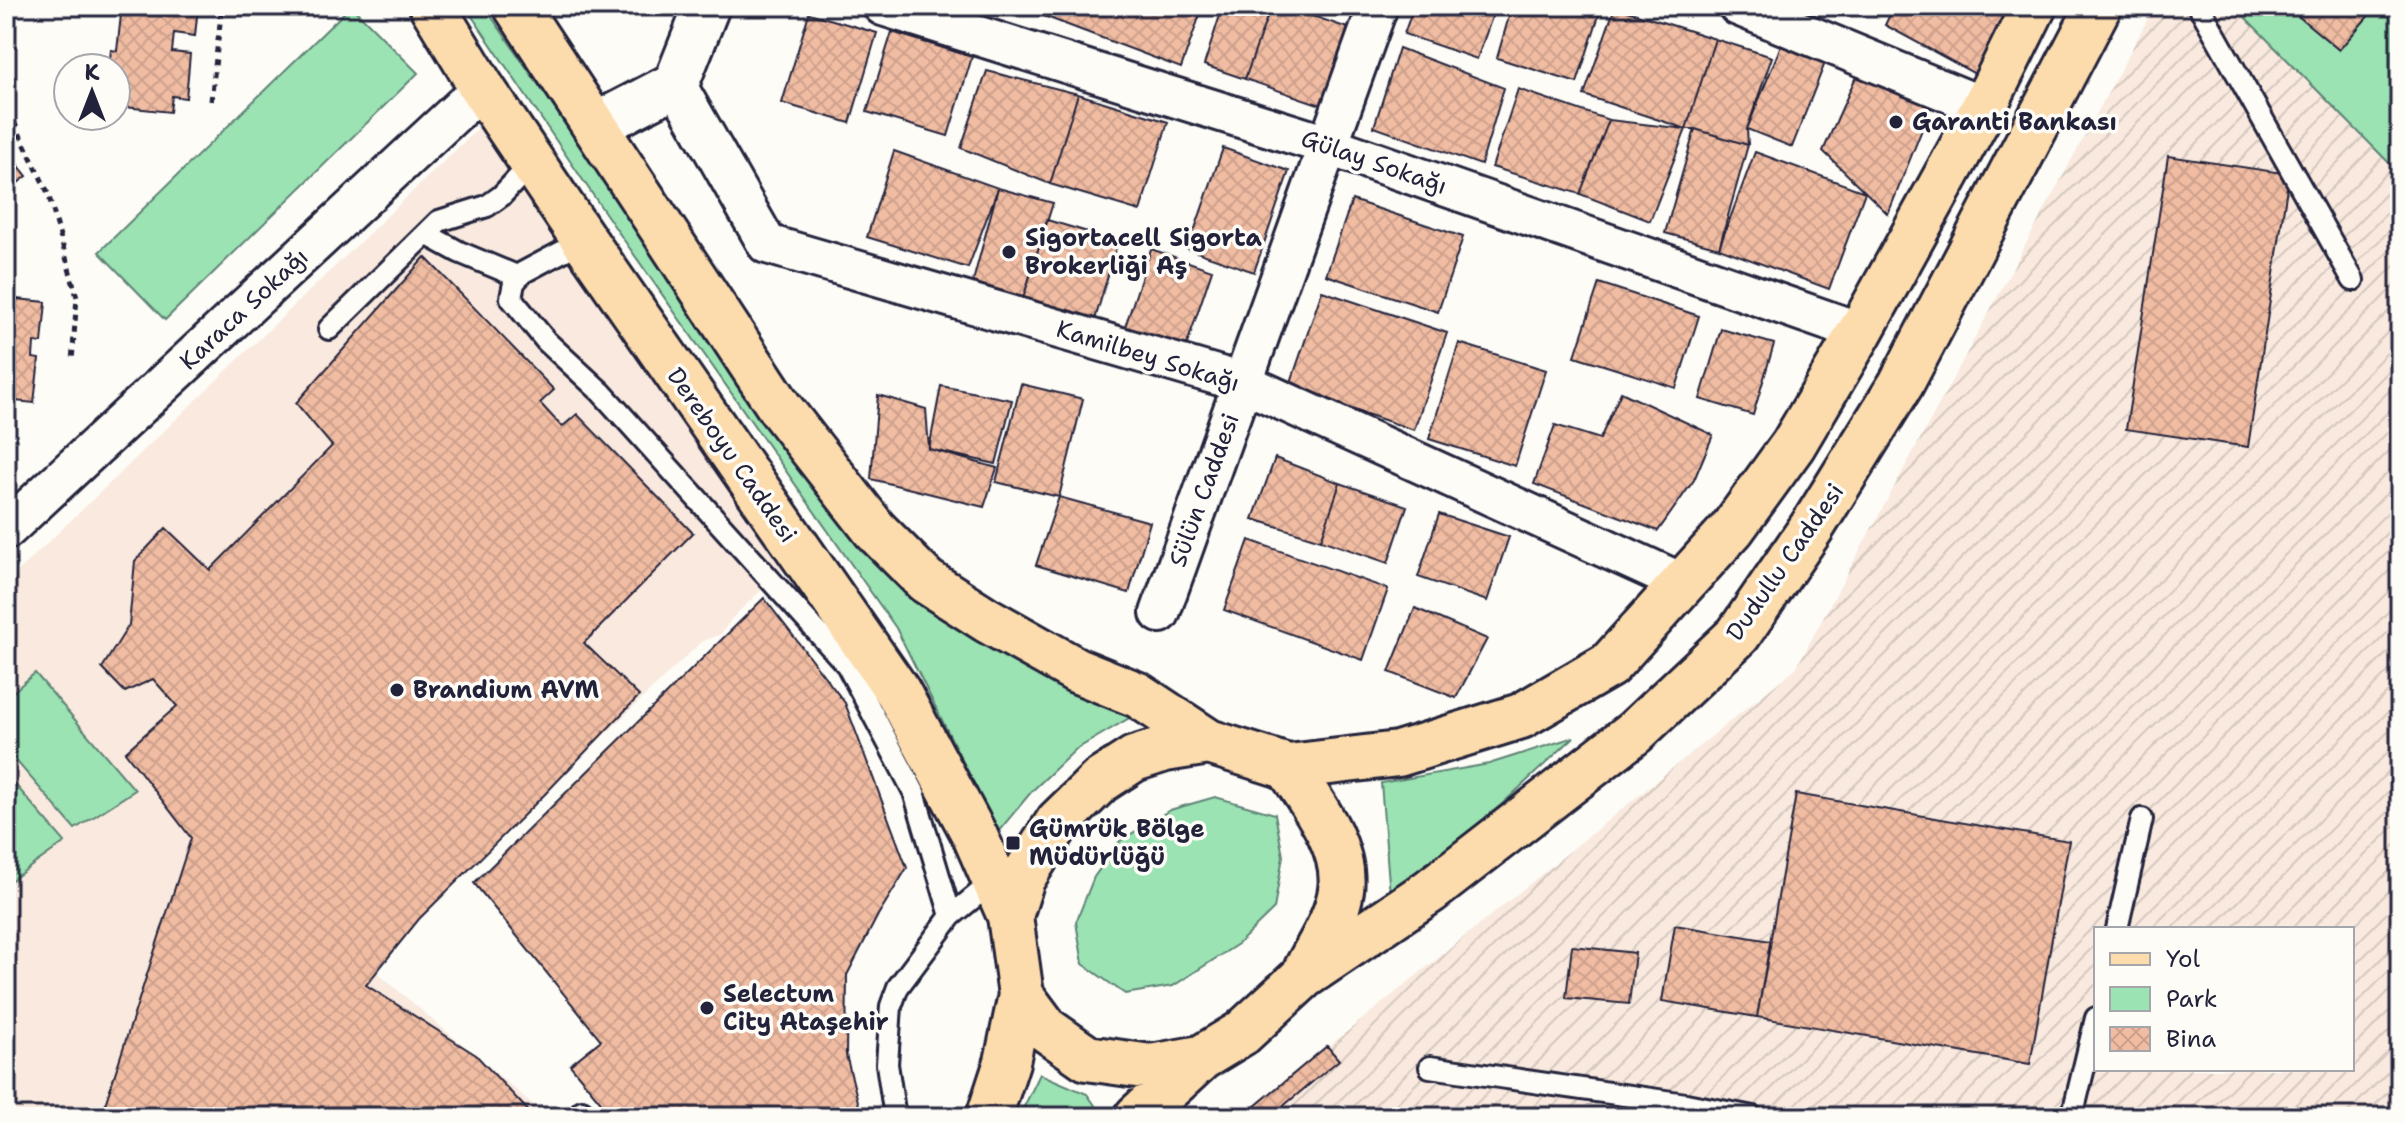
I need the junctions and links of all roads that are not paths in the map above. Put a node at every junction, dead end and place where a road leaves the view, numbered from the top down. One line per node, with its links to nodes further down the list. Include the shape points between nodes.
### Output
1 (432, 6): 11 (main road, Dereboyu Caddesi)
2 (516, 6): 13 (main road)
3 (707, 6): 10 (street)
4 (883, 6): 14 (street, Gülay Sokağı)
5 (1378, 6): 14 (street, Sülün Caddesi)
6 (1738, 6): 12 (street)
7 (2034, 6): 12 (main road, Dudullu Caddesi)
8 (2099, 6): 32 (main road, Dudullu Caddesi, via 1901,384 1738,635 1635,732 1430,891)
9 (2199, 6): 19 (lane)
10 (676, 84): 13 (street); 22 (street, Kamilbey Sokağı, via 767,244)
11 (482, 88): 15 (main road, Dereboyu Caddesi); 23 (street, Karaca Sokağı)
12 (1984, 107): 21 (main road, Dudullu Caddesi)
13 (595, 126): 26 (main road, via 780,408 875,530 926,581 987,620 1076,670 1138,695)
14 (1327, 145): 21 (street, Gülay Sokağı); 22 (street, Sülün Caddesi)
15 (532, 163): 16 (lane, via 487,206 439,221); 17 (main road, Dereboyu Caddesi)
16 (426, 234): 18 (lane); 20 (lane)
17 (584, 240): 18 (lane); 29 (main road, Dereboyu Caddesi, via 898,692)
18 (519, 277): 30 (lane, via 511,298 526,319 601,392 847,665 914,792)
19 (2353, 280)
20 (329, 329)
21 (1860, 332): 24 (main road, Dudullu Caddesi, via 1793,445 1732,529)
22 (1244, 383): 24 (street, Kamilbey Sokağı); 25 (street, Sülün Caddesi)
23 (6, 530)
24 (1682, 583): 27 (main road, Dudullu Caddesi, via 1609,665 1521,716 1398,754)
25 (1160, 613)
26 (1209, 742): 27 (main road, Dudullu Caddesi); 29 (main road, Dudullu Caddesi, via 1134,759 1100,781 1058,822 1022,879)
27 (1288, 767): 32 (main road, Dudullu Caddesi, via 1337,853 1341,889)
28 (2142, 819): 31 (lane)
29 (1002, 898): 30 (lane); 33 (main road, Dudullu Caddesi)
30 (951, 916): 37 (lane, via 898,987 891,1006 887,1064)
31 (2117, 927)
32 (1304, 976): 35 (main road, Dudullu Caddesi, via 1242,1033)
33 (1021, 995): 35 (main road, Dudullu Caddesi, via 1047,1030 1087,1058 1151,1067); 38 (main road, Dudullu Caddesi)
34 (2094, 1026): 41 (lane)
35 (1201, 1058): 39 (main road, Dudullu Caddesi)
36 (1430, 1067): 40 (lane)
37 (895, 1117)
38 (989, 1117)
39 (1137, 1117)
40 (1753, 1117)
41 (2072, 1117)

